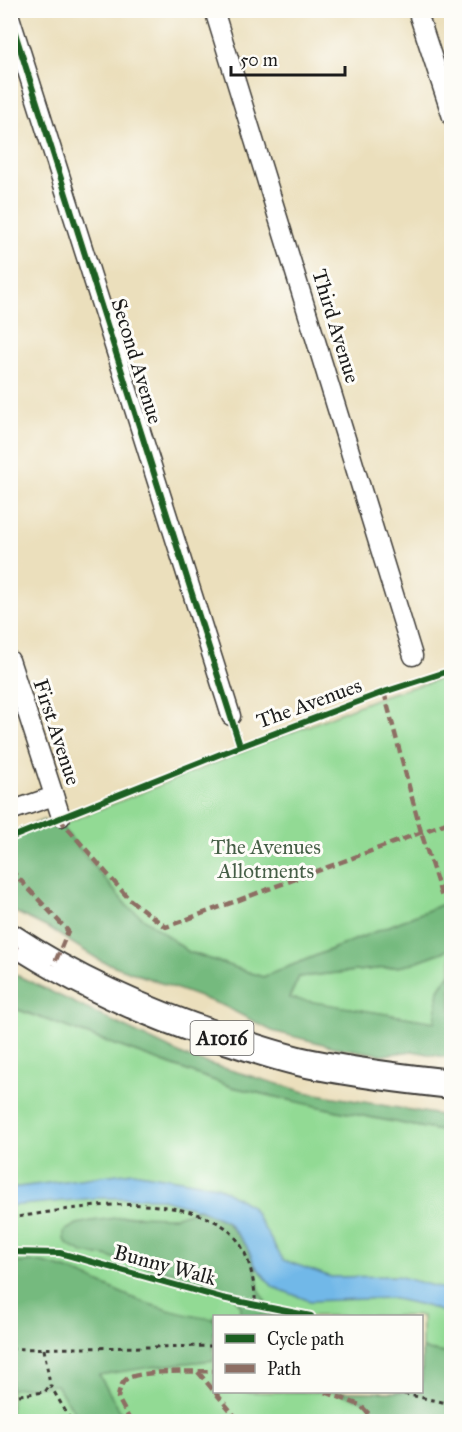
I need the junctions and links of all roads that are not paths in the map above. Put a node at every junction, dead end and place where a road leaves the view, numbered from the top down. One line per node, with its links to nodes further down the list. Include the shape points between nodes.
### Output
1 (214, 10): 5 (street, Third Avenue)
2 (417, 10): 4 (street)
3 (10, 17): 7 (street, Second Avenue)
4 (452, 117)
5 (413, 656)
6 (10, 660): 8 (street, First Avenue)
7 (231, 716)
8 (54, 796): 9 (street); 10 (street, First Avenue)
9 (10, 811)
10 (61, 817)
11 (10, 938): 12 (main road, A1016, via 108,993 166,1019 248,1047 353,1072)
12 (452, 1084)

